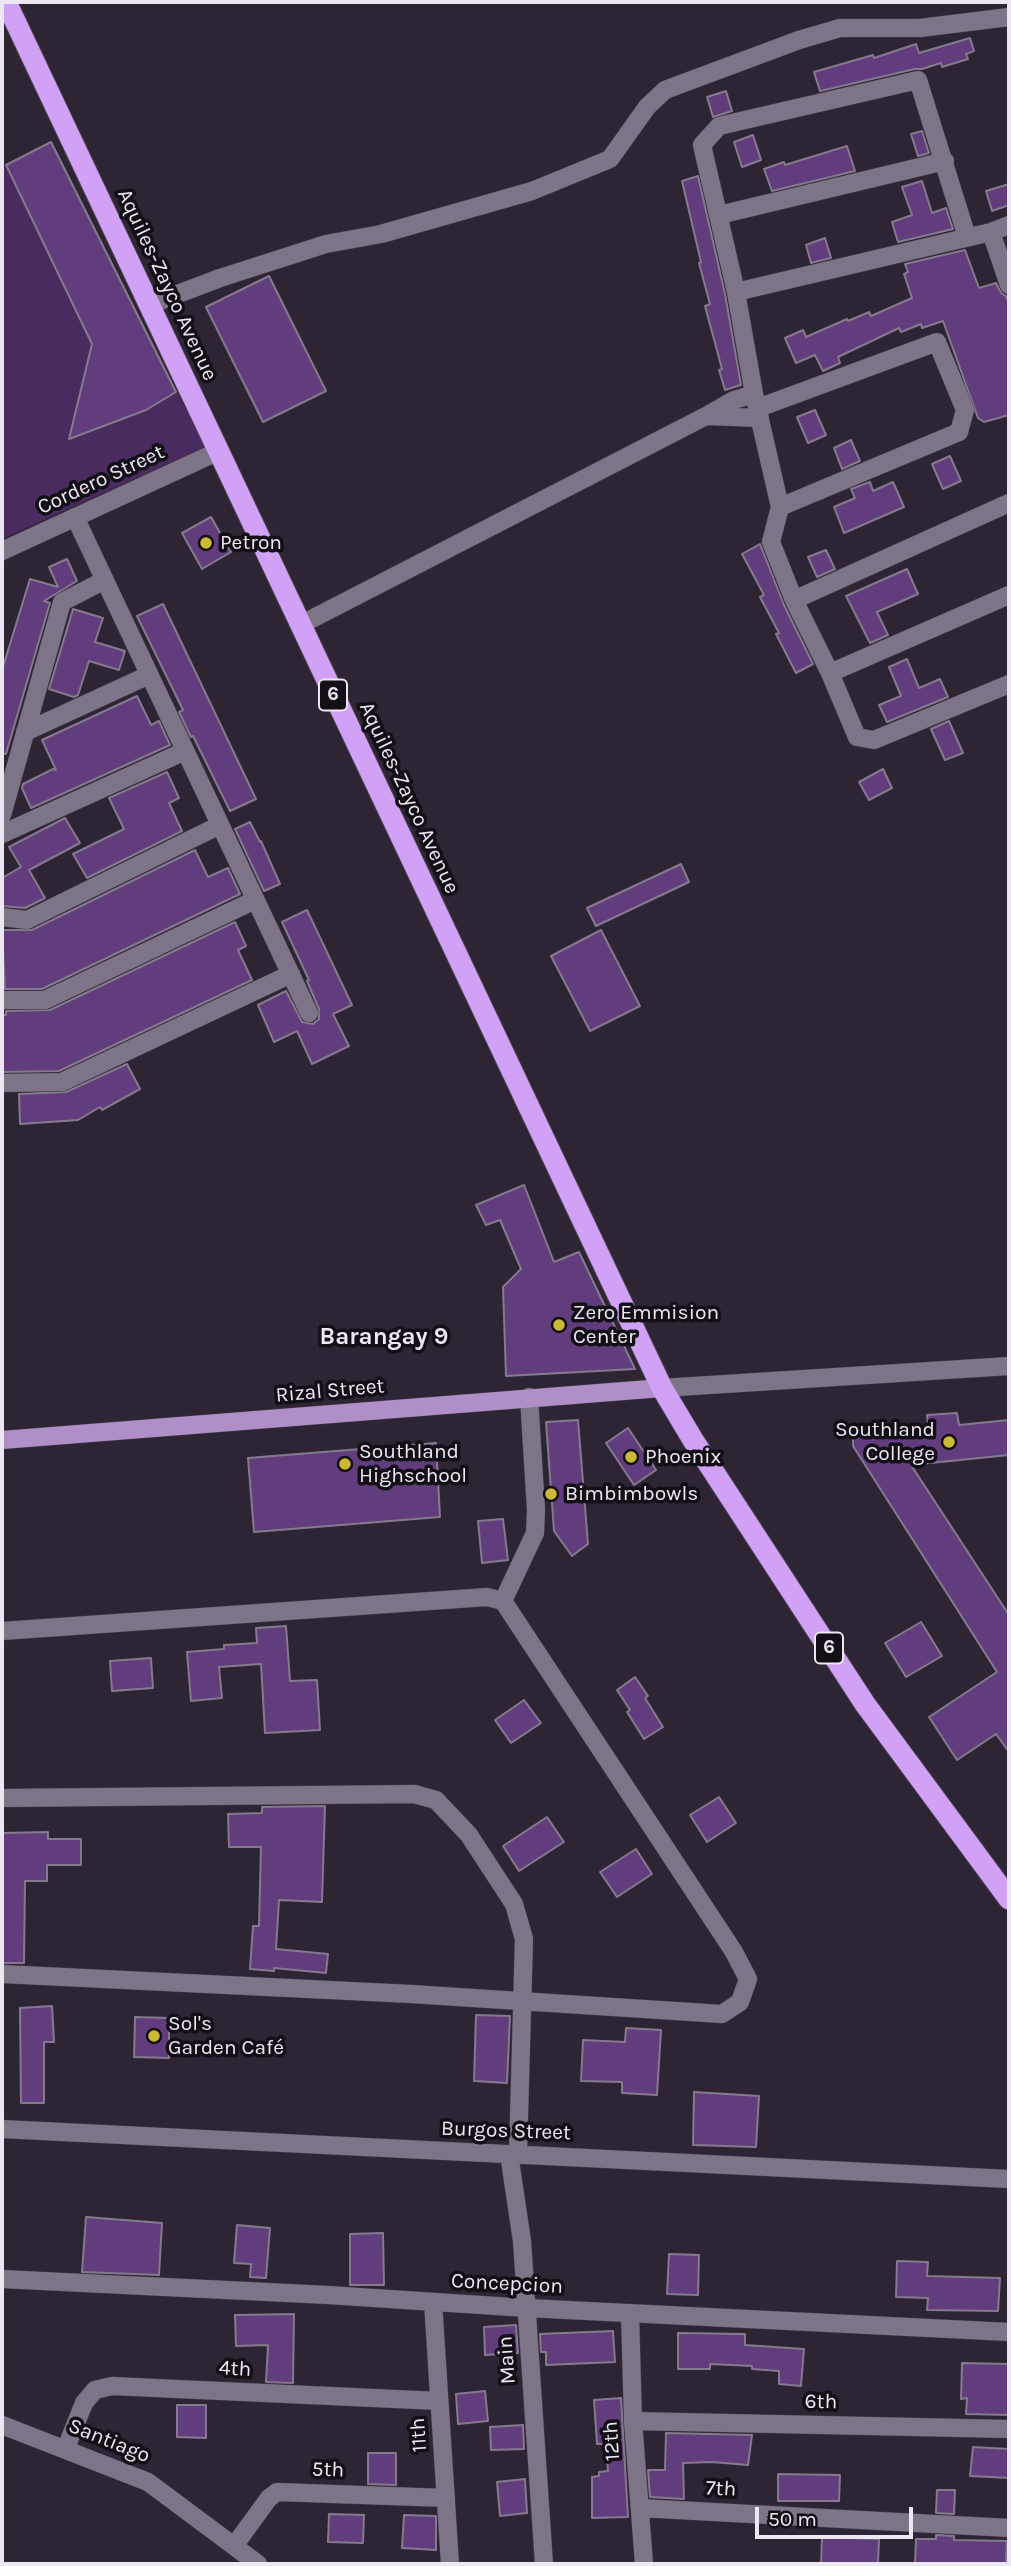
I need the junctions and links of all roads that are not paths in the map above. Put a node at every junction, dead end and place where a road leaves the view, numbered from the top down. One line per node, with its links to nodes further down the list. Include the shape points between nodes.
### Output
1 (6, 2): 10 (highway, Aquiles-Zayco Avenue / 6)
2 (1009, 17): 10 (street, via 920,28 840,28 799,40 664,90 610,159 532,191 381,234 326,244)
3 (945, 161): 4 (street); 4 (street, via 918,80 719,126 702,145); 7 (street)
4 (719, 215): 9 (street)
5 (1009, 225): 6 (street)
6 (991, 232): 7 (street); 8 (street)
7 (967, 237): 9 (street)
8 (1009, 285)
9 (736, 292): 11 (street)
10 (149, 305): 12 (highway, Aquiles-Zayco Avenue / 6)
11 (757, 407): 14 (street); 14 (street, via 937,342 965,410 959,432); 20 (street, via 706,416)
12 (219, 451): 15 (street, Cordero Street); 20 (highway, Aquiles-Zayco Avenue / 6)
13 (1009, 503): 19 (street)
14 (780, 507): 19 (street, via 771,542)
15 (75, 517): 16 (street, Cordero Street); 17 (street)
16 (2, 551)
17 (105, 580): 22 (street); 24 (street, via 62,602)
18 (1009, 595): 21 (street)
19 (794, 600): 21 (street)
20 (300, 625): 36 (highway, Aquiles-Zayco Avenue / 6)
21 (830, 673): 23 (street, via 857,737 874,740)
22 (149, 675): 24 (street); 25 (street)
23 (1009, 684)
24 (25, 732): 26 (street)
25 (185, 751): 27 (street); 28 (street)
26 (2, 815)
27 (220, 825): 29 (street); 30 (street, via 27,920)
28 (2, 834)
29 (255, 900): 31 (street); 32 (street, via 45,1000)
30 (2, 917)
31 (291, 974): 33 (street); 34 (street, via 62,1082)
32 (2, 1000)
33 (309, 1013)
34 (2, 1083)
35 (1009, 1366): 36 (street)
36 (662, 1388): 37 (main road, Rizal Street); 42 (highway, 6, via 865,1704)
37 (529, 1397): 38 (main road, Rizal Street); 39 (street, via 536,1533)
38 (2, 1440)
39 (503, 1601): 40 (street, via 487,1597); 44 (street, via 748,1979 740,2002 722,2014)
40 (2, 1631)
41 (2, 1798): 44 (street, Main, via 414,1794 436,1800 469,1835 514,1904 524,1939)
42 (1009, 1899)
43 (2, 1974): 44 (street)
44 (522, 2001): 46 (street, Main)
45 (2, 2129): 46 (street, Burgos Street)
46 (513, 2154): 47 (street, Burgos Street); 50 (street, Main)
47 (1009, 2179)
48 (2, 2278): 49 (street, Concepcion)
49 (433, 2302): 50 (street, Concepcion); 53 (street, 11th)
50 (527, 2308): 51 (street, Concepcion); 64 (street, Main)
51 (630, 2313): 52 (street, Concepcion); 54 (street, 12th)
52 (1009, 2332)
53 (439, 2401): 57 (street, 4th, via 112,2386 95,2390 84,2403); 58 (street, 11th)
54 (633, 2421): 56 (street, 6th); 59 (street, 12th)
55 (2, 2425): 57 (street, Santiago)
56 (1009, 2429)
57 (66, 2448): 61 (street, Santiago, via 148,2482)
58 (446, 2498): 61 (street, 5th, via 277,2492); 63 (street, 11th)
59 (640, 2508): 60 (street, 7th); 65 (street, 12th)
60 (1009, 2528)
61 (234, 2546): 62 (street, Santiago)
62 (258, 2564)
63 (450, 2564)
64 (544, 2564)
65 (644, 2564)

